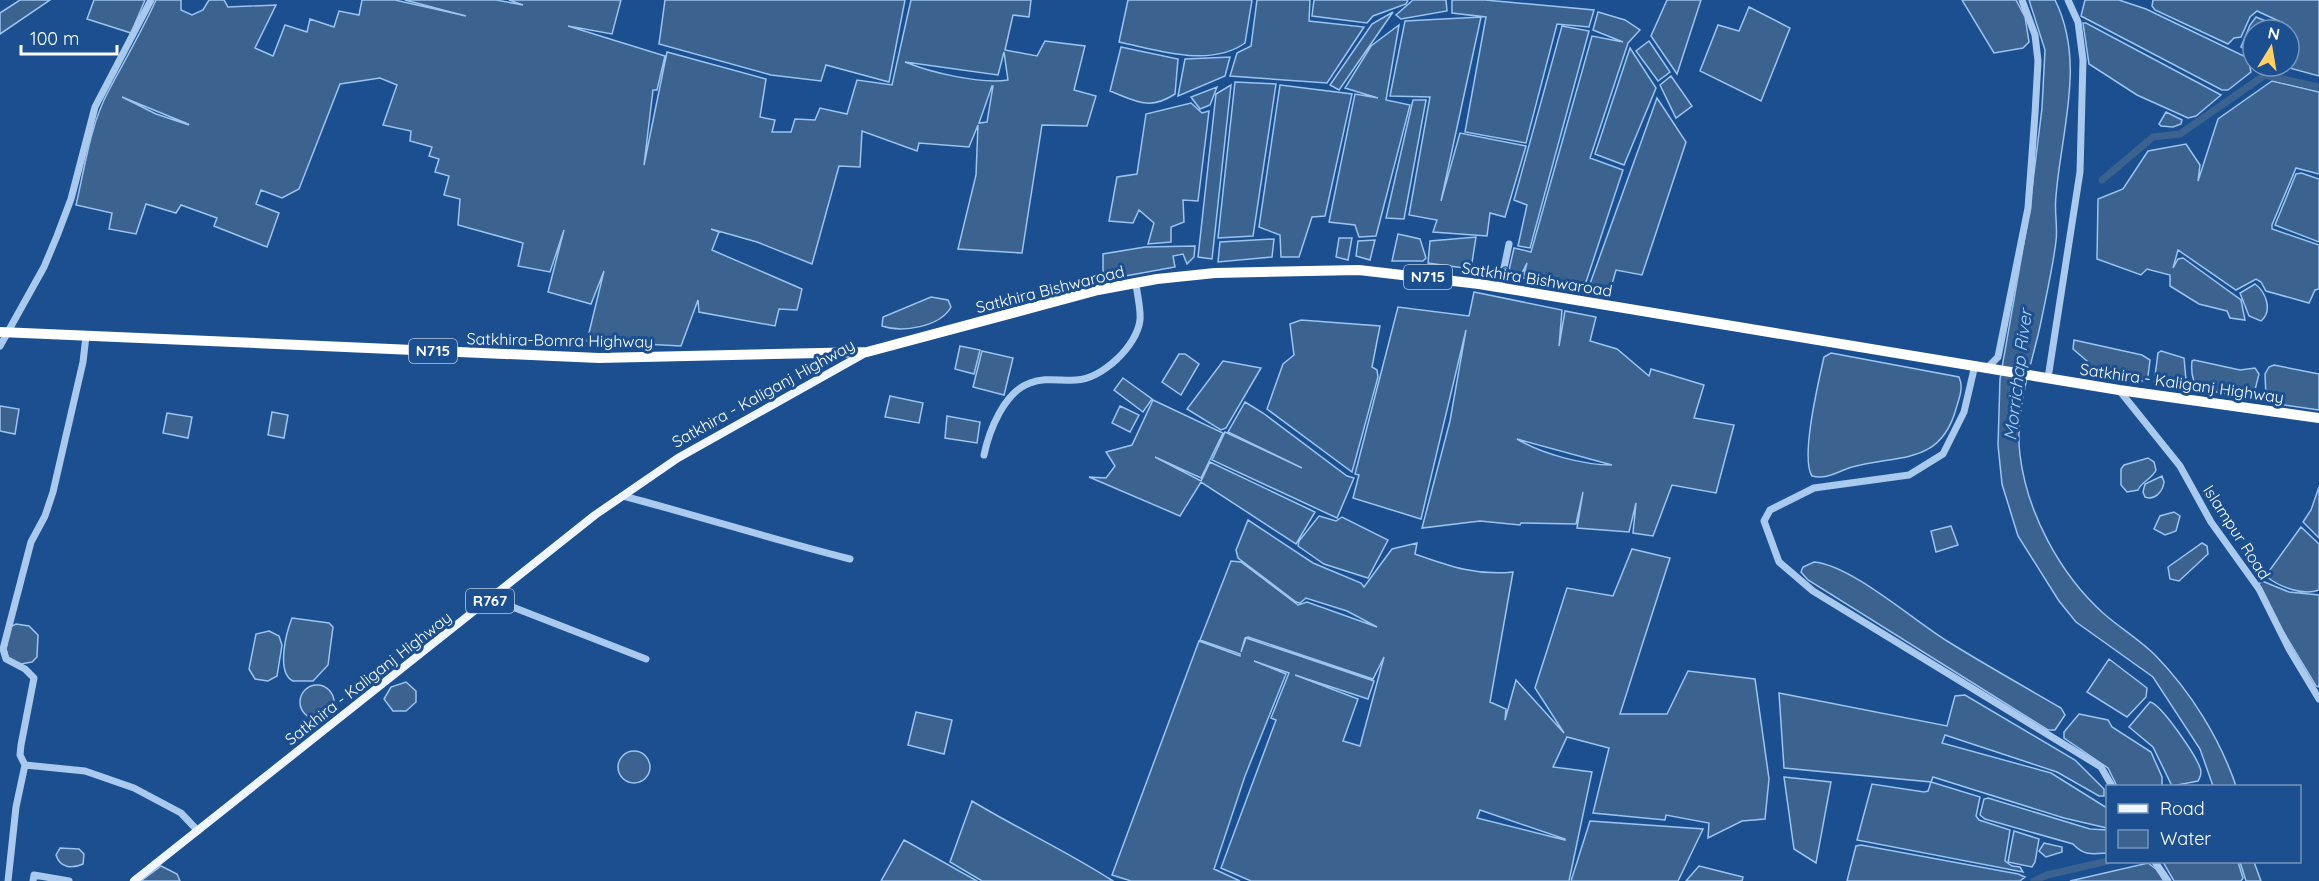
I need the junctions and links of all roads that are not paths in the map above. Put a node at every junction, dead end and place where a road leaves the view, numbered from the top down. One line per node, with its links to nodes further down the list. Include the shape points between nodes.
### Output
1 (151, 0): 7 (street, via 95,107 71,199 44,267)
2 (2022, 0): 12 (street, via 2035,35 2038,61 2028,208 1998,357)
3 (2068, 0): 13 (street, via 2078,22 2082,52 2080,172)
4 (1509, 244): 6 (street)
5 (1136, 283): 6 (highway, Satkhira Bishwaroad / N715, via 1215,273 1359,270); 10 (highway, Satkhira Bishwaroad / N715); 16 (street, via 1140,321 1135,337 1123,352 1098,374 1078,380 1032,382 1018,390 994,424)
6 (1500, 287): 11 (highway, Satkhira Bishwaroad / N715)
7 (3, 333): 8 (highway, Satkhira-Bomra Highway / N715); 9 (street)
8 (86, 336): 10 (highway, Satkhira-Bomra Highway / N715, via 599,358); 22 (street, via 53,492 28,551 3,649 6,659 34,678 20,755)
9 (0, 346)
10 (867, 352): 17 (main road, Satkhira - Kaliganj Highway / R767, via 678,458)
11 (1975, 365): 12 (highway, Satkhira Bishwaroad / N715); 23 (street, via 1964,412 1943,454 1909,475 1814,488 1770,510 1764,522 1779,562 1813,591 2100,767)
12 (1989, 368): 13 (highway, N715)
13 (2044, 377): 14 (highway, Satkhira - Kaliganj Highway)
14 (2119, 390): 15 (highway, Satkhira - Kaliganj Highway); 21 (street, Islampur Road, via 2180,466 2211,522 2259,589)
15 (2319, 418)
16 (984, 455)
17 (623, 496): 18 (street); 19 (main road, Satkhira - Kaliganj Highway / R767)
18 (850, 560)
19 (492, 599): 20 (street); 24 (main road, Satkhira - Kaliganj Highway / R767)
20 (646, 659)
21 (2319, 699)
22 (25, 765): 24 (street, via 85,771 134,788 181,813); 26 (street)
23 (2111, 785)
24 (198, 831): 29 (main road, Satkhira - Kaliganj Highway / R767)
25 (2157, 863): 30 (street)
26 (8, 881)
27 (33, 881): 28 (street, via 34,875)
28 (69, 881)
29 (134, 881)
30 (2168, 881)

